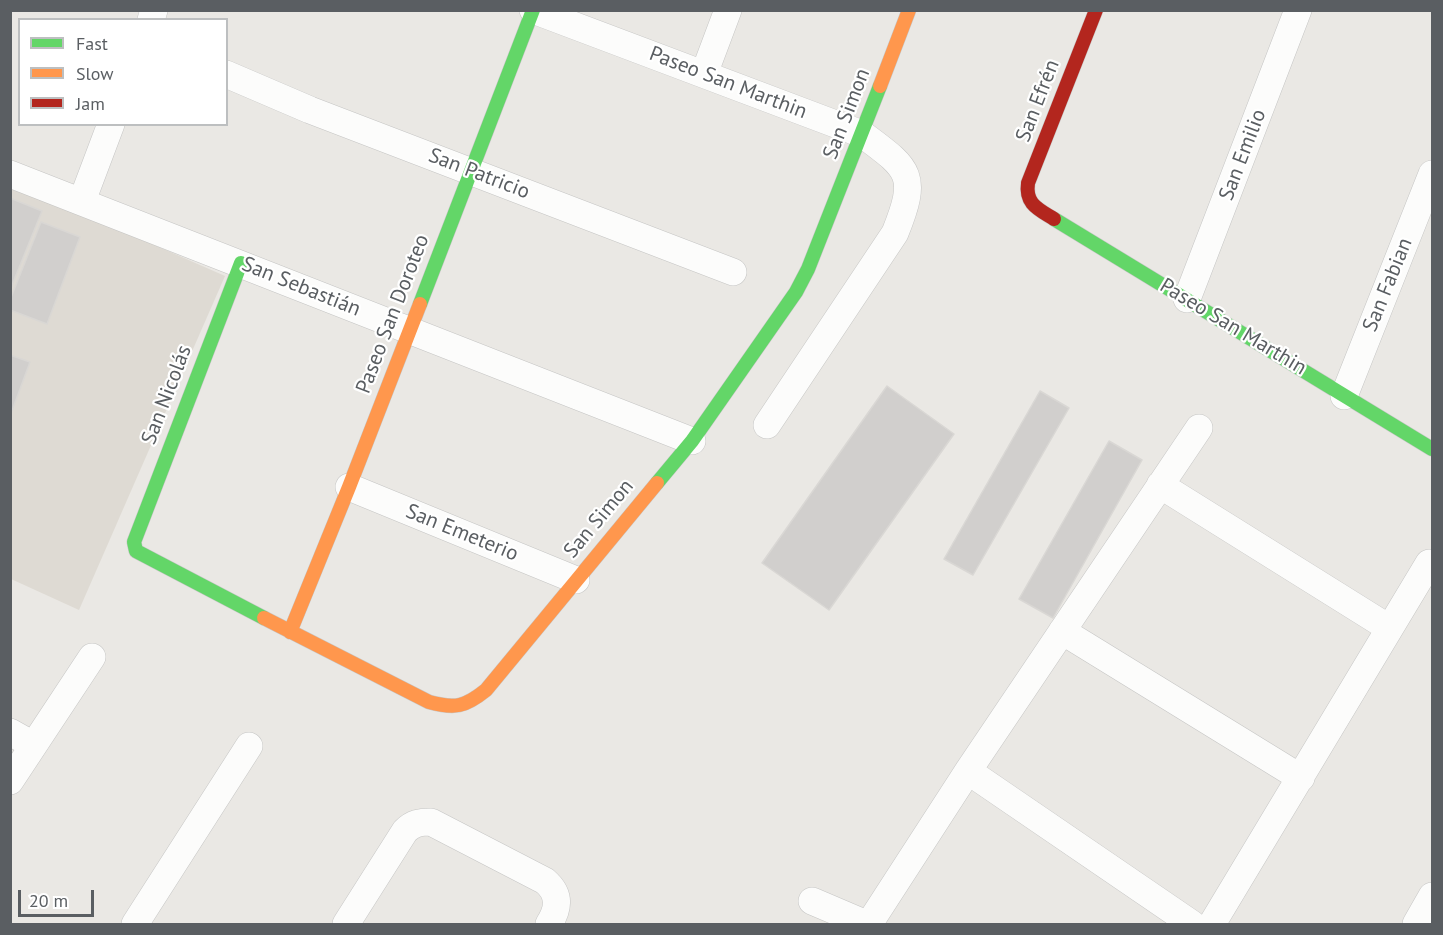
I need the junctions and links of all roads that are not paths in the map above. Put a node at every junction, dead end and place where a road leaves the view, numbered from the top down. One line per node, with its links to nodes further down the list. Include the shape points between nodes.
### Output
1 (533, 10): 6 (street, Paseo San Marthin); 10 (street, Paseo San Doroteo)
2 (728, 10): 6 (street)
3 (909, 10): 9 (street, San Simon)
4 (1096, 10): 14 (street, San Efrén, via 1028,183 1026,191)
5 (1298, 10): 17 (street, San Emilio)
6 (704, 74): 9 (street, Paseo San Marthin)
7 (228, 75): 10 (street, San Patricio)
8 (110, 126): 13 (street)
9 (862, 134): 20 (street, Paseo San Marthin, via 897,160 907,175 904,210 895,233); 22 (street, San Simon, via 796,292)
10 (472, 171): 16 (street, San Patricio); 18 (street, Paseo San Doroteo)
11 (10, 174): 13 (street, San Sebastián)
12 (1430, 186): 19 (street, San Fabian)
13 (82, 201): 15 (street, San Sebastián)
14 (1033, 206): 17 (street, Paseo San Marthin)
15 (241, 263): 18 (street, San Sebastián); 26 (street, San Nicolás)
16 (733, 272)
17 (1187, 299): 19 (street, Paseo San Marthin)
18 (409, 330): 22 (street, San Sebastián); 25 (street, Paseo San Doroteo)
19 (1344, 396): 23 (street, Paseo San Marthin)
20 (767, 425)
21 (1199, 428): 24 (street)
22 (692, 441): 28 (street, San Simon)
23 (1432, 449)
24 (1160, 486): 29 (street); 30 (street)
25 (349, 487): 28 (street, San Emeterio); 31 (street, Paseo San Doroteo)
26 (134, 542): 31 (street, San Simon, via 141,554)
27 (1429, 562): 29 (street)
28 (576, 580): 31 (street, San Simon, via 486,690 470,703 447,707 429,702)
29 (1389, 628): 36 (street)
30 (1062, 631): 35 (street); 36 (street)
31 (290, 632)
32 (92, 657): 33 (street)
33 (22, 738): 37 (street)
34 (249, 746): 41 (street)
35 (968, 771): 43 (street); 44 (street)
36 (1301, 778): 45 (street)
37 (10, 781)
38 (1432, 896): 46 (street)
39 (812, 902): 43 (street)
40 (552, 920): 42 (street, via 557,908 555,892 545,881 431,822 420,822 401,836)
41 (135, 924)
42 (346, 924)
43 (867, 924)
44 (1192, 924)
45 (1212, 924)
46 (1416, 924)

